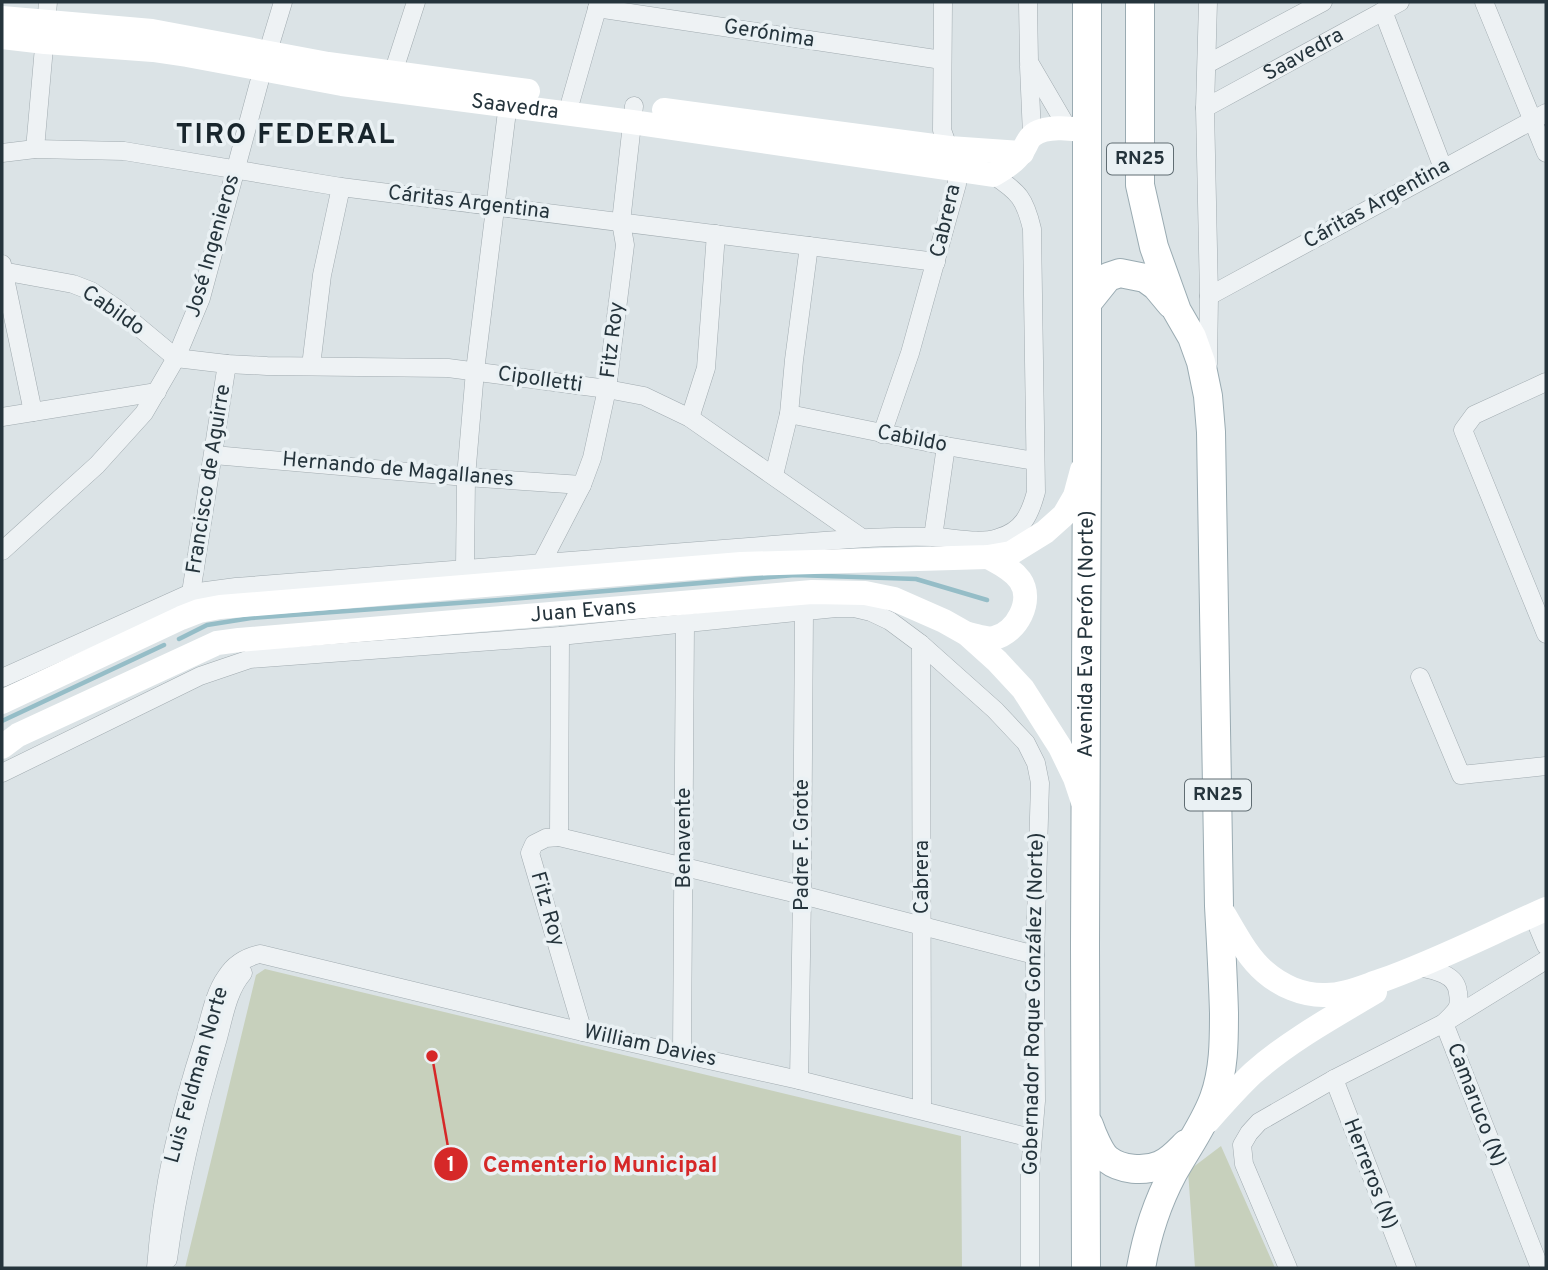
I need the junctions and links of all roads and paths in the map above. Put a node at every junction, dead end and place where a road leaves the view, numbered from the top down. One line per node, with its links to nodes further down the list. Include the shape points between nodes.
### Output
1 (283, 2): 16 (street, José Ingenieros)
2 (416, 2): 20 (street)
3 (943, 2): 17 (street, Cabrera)
4 (1028, 2): 18 (street)
5 (1087, 2): 26 (main road, Avenida Eva Perón (Norte) / RN25)
6 (1140, 2): 44 (main road, RN25, via 1140,185 1154,247)
7 (1208, 2): 19 (street)
8 (1323, 2): 19 (street, Saavedra)
9 (1400, 2): 12 (street, Saavedra)
10 (1484, 2): 25 (street)
11 (598, 5): 17 (street, Gerónima); 22 (street)
12 (1383, 11): 23 (street, Saavedra); 32 (street)
13 (2, 19): 14 (street, Saavedra)
14 (46, 22): 15 (street, Saavedra); 16 (street, Saavedra, via 152,31); 28 (street)
15 (2, 37)
16 (265, 60): 20 (street, Saavedra); 21 (street, Saavedra, via 342,84); 33 (street, José Ingenieros)
17 (942, 60): 31 (street, Cabrera, via 942,130)
18 (1029, 62): 26 (street); 27 (street)
19 (1207, 64): 23 (street)
20 (393, 73): 21 (street, Saavedra)
21 (509, 97): 22 (street, Saavedra); 36 (street)
22 (570, 106): 24 (street, Saavedra)
23 (1205, 108): 42 (street)
24 (633, 114): 31 (street, Saavedra); 37 (street, Fitz Roy)
25 (1539, 116): 30 (street); 32 (street, Cáritas Argentina)
26 (1076, 129): 27 (street, Saavedra, via 1044,130); 43 (main road, Avenida Eva Perón (Norte) / RN25)
27 (1027, 144): 31 (street, Saavedra); 34 (street, Saavedra, via 1010,165)
28 (35, 149): 29 (street, Cáritas Argentina); 33 (street, Cáritas Argentina, via 124,151)
29 (2, 153)
30 (1546, 153)
31 (952, 159): 34 (street, Saavedra); 40 (street, Cabrera, via 957,184)
32 (1443, 168): 42 (street, Cáritas Argentina)
33 (236, 170): 35 (street, Cáritas Argentina); 45 (street, José Ingenieros, via 201,298)
34 (993, 175): 61 (street, via 1013,188 1027,209 1032,229)
35 (341, 187): 36 (street, Cáritas Argentina); 47 (street, via 322,275)
36 (495, 206): 37 (street, Cáritas Argentina); 48 (street)
37 (621, 222): 38 (street, Cáritas Argentina); 50 (street, Fitz Roy, via 625,245)
38 (716, 234): 39 (street, Cáritas Argentina); 56 (street, via 706,368)
39 (809, 246): 40 (street, Cáritas Argentina); 54 (street)
40 (936, 262): 58 (street, Cabrera)
41 (3, 269): 45 (street, Cabildo, via 91,291); 53 (street)
42 (1209, 296): 52 (street)
43 (1088, 302): 44 (main road, via 1108,277 1120,274 1145,278); 57 (main road, Avenida Eva Perón (Norte) / RN25)
44 (1177, 312): 52 (main road, RN25, via 1192,337)
45 (176, 358): 46 (street, Cipolletti); 51 (street, José Ingenieros)
46 (227, 364): 47 (street, Cipolletti); 60 (street, Francisco de Aguirre)
47 (311, 366): 48 (street, Cipolletti)
48 (475, 372): 50 (street, Cipolletti); 63 (street)
49 (1546, 382): 75 (street, via 1474,415 1463,430)
50 (607, 389): 56 (street, Cipolletti, via 644,396); 64 (street, Fitz Roy)
51 (157, 391): 53 (street); 67 (street, José Ingenieros, via 144,413 97,466)
52 (1208, 396): 89 (main road, RN25)
53 (33, 412): 55 (street)
54 (789, 414): 58 (street, Cabildo); 62 (street)
55 (2, 417)
56 (690, 418): 62 (street, Cipolletti)
57 (1087, 431): 68 (street, Juan Evans, via 1081,480 1064,515 1026,545); 85 (main road, Avenida Eva Perón (Norte) / RN25)
58 (882, 434): 59 (street, Cabildo)
59 (946, 446): 61 (street, Cabildo); 65 (street)
60 (214, 455): 63 (street, Hernando de Magallanes); 71 (street, Francisco de Aguirre)
61 (1035, 461): 65 (street, via 1036,492 1027,520 1012,532 997,539)
62 (774, 475): 66 (street, Cipolletti)
63 (466, 477): 64 (street, Hernando de Magallanes); 70 (street)
64 (582, 485): 69 (street, Fitz Roy)
65 (933, 537): 66 (street)
66 (862, 538): 69 (street)
67 (2, 551)
68 (988, 557): 74 (street, via 1020,580 1026,591 1025,603 1006,633 993,639); 80 (street, Juan Evans, via 741,564 220,607 181,618)
69 (542, 562): 70 (street)
70 (465, 568): 71 (street)
71 (191, 593): 79 (street)
72 (804, 611): 73 (street, Juan Evans); 77 (street, Juan Evans, via 854,608 872,612); 88 (street, Padre F. Grote)
73 (685, 623): 76 (street, Juan Evans); 87 (street, Benavente)
74 (967, 634): 82 (street, Juan Evans, via 894,599 865,593 812,592 239,640 198,651 18,735); 85 (street, Juan Evans, via 1023,689 1060,747)
75 (1546, 634)
76 (560, 636): 84 (street, Juan Evans, via 250,660 200,676); 86 (street)
77 (921, 644): 81 (street, Juan Evans); 91 (street, Cabrera)
78 (1420, 677): 83 (street, via 1461,775)
79 (2, 678)
80 (2, 702)
81 (1026, 743): 93 (street, Gobernador Roque González (Norte), via 1040,783)
82 (2, 747)
83 (1546, 766)
84 (2, 773)
85 (1086, 810): 104 (main road, Avenida Eva Perón (Norte) / RN25)
86 (559, 837): 87 (street); 98 (street, Fitz Roy, via 534,844 530,853)
87 (684, 867): 88 (street); 99 (street, Benavente)
88 (802, 895): 91 (street); 101 (street, Padre F. Grote)
89 (1219, 906): 96 (street, via 1264,972 1304,994 1355,990); 105 (main road, RN25, via 1224,1052 1214,1098)
90 (1540, 912): 92 (street); 96 (street)
91 (922, 925): 93 (street); 103 (street, Cabrera)
92 (1546, 946)
93 (1035, 955): 106 (street, Gobernador Roque González (Norte), via 1036,1101)
94 (269, 956): 98 (street, William Davies); 102 (street, Luis Feldman Norte, via 250,957 226,976 215,1003)
95 (1546, 960): 97 (street)
96 (1418, 967): 97 (street, Camaruco (N), via 1445,975 1457,985 1457,1008); 105 (street, via 1284,1049 1234,1091)
97 (1444, 1023): 100 (street); 114 (street, Camaruco (N))
98 (583, 1032): 99 (street, William Davies)
99 (682, 1053): 101 (street, William Davies)
100 (1334, 1079): 112 (street, via 1259,1122 1242,1145 1244,1164); 113 (street, Herreros (N))
101 (799, 1080): 103 (street, William Davies)
102 (190, 1108): 107 (street, Luis Feldman Norte, via 167,1177); 108 (street, Luis Feldman Norte)
103 (922, 1110): 106 (street, William Davies)
104 (1086, 1116): 105 (main road, via 1106,1158 1127,1168 1161,1165); 110 (main road, Avenida Eva Perón (Norte) / RN25)
105 (1199, 1132): 111 (main road, RN25, via 1159,1201)
106 (1031, 1138): 109 (street, Gobernador Roque González (Norte))
107 (156, 1268)
108 (167, 1268)
109 (1030, 1268)
110 (1086, 1268)
111 (1141, 1268)
112 (1288, 1268)
113 (1406, 1268)
114 (1540, 1268)

